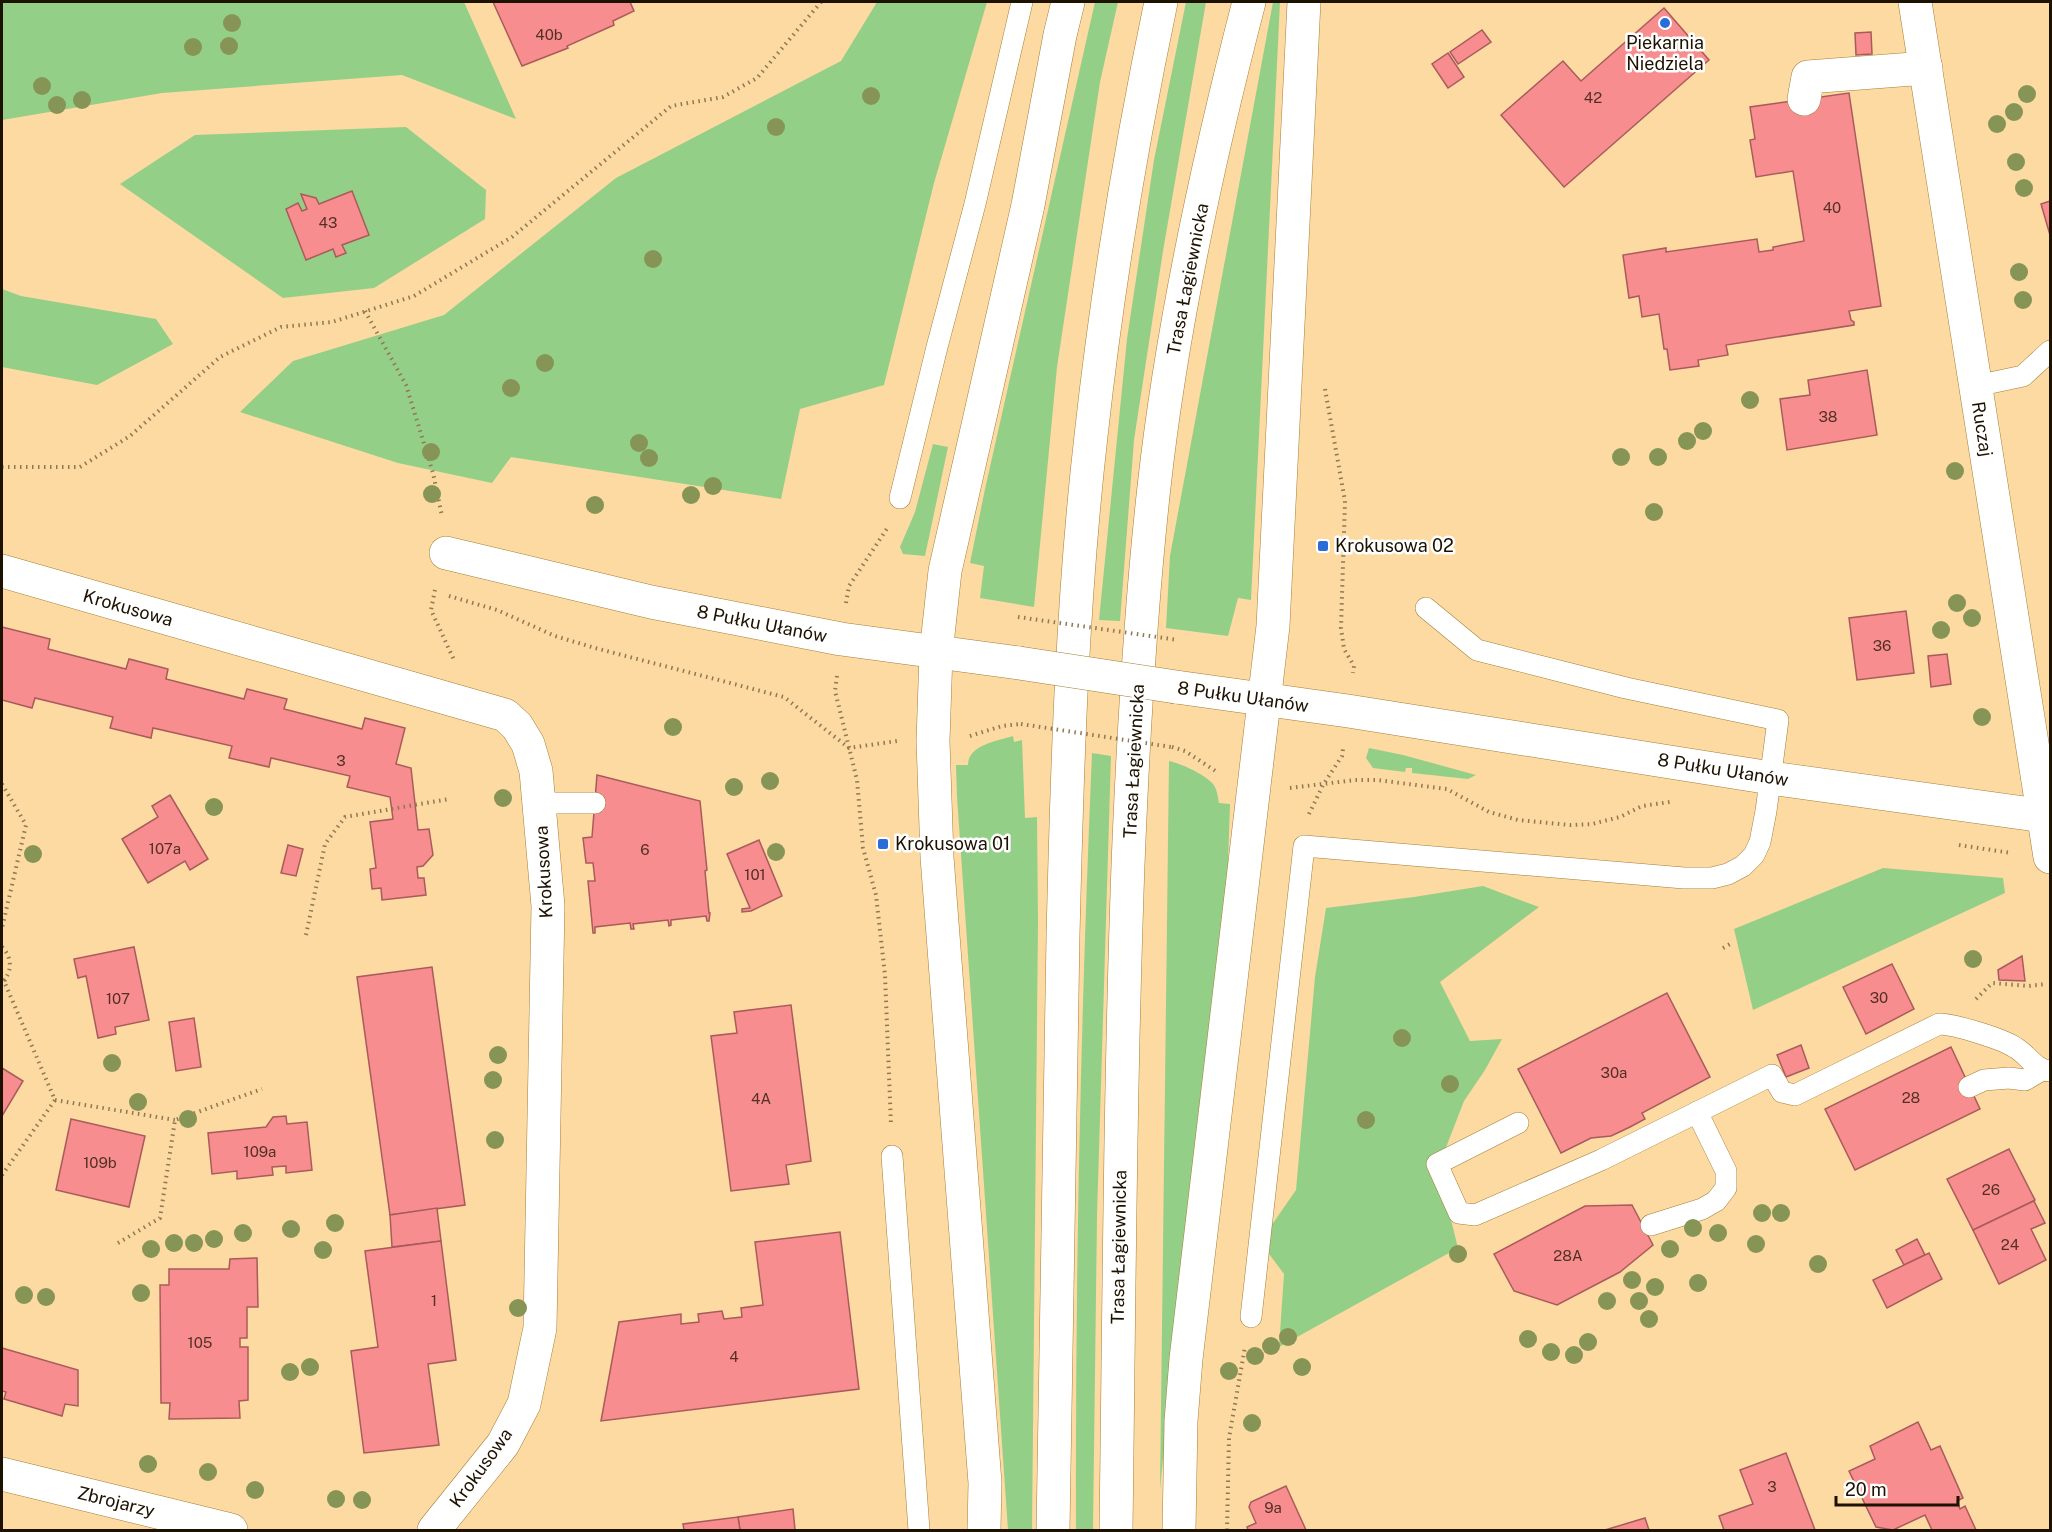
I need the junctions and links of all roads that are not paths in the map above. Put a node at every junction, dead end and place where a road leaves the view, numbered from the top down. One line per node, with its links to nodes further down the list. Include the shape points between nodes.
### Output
1 (1022, 2): 11 (lane)
2 (1068, 2): 15 (main road, via 1028,205 945,571)
3 (1161, 2): 34 (main road, via 1112,267 1090,438 1081,549 1066,797)
4 (1249, 2): 35 (main road, Trasa Łagiewnicka, via 1168,377 1142,614 1125,947)
5 (1304, 2): 16 (main road)
6 (1915, 2): 7 (main road, Ruczaj)
7 (1926, 68): 8 (main road, via 1808,77); 10 (main road, Ruczaj)
8 (1804, 99)
9 (2050, 351): 10 (lane, via 2024,376)
10 (1976, 386): 20 (main road, Ruczaj)
11 (900, 498)
12 (446, 552): 15 (main road, 8 Pułku Ułanów, via 651,602)
13 (2, 571): 18 (main road, Krokusowa, via 505,715 528,744)
14 (1426, 608): 17 (lane, via 1476,650 1626,688 1778,720)
15 (936, 653): 16 (main road, 8 Pułku Ułanów, bridge); 33 (main road, via 933,741 937,857 985,1483)
16 (1266, 701): 17 (main road, 8 Pułku Ułanów); 36 (main road, via 1186,1359)
17 (1771, 778): 20 (main road, 8 Pułku Ułanów); 28 (lane, via 1760,842 1754,855 1736,870 1712,878 1304,846)
18 (539, 803): 19 (lane); 31 (main road, Krokusowa, via 548,906 540,1328 524,1404 503,1444)
19 (595, 803)
20 (2045, 816): 21 (main road, Ruczaj)
21 (2050, 857)
22 (2046, 1071): 23 (lane, via 2025,1080 1984,1080); 24 (lane, via 2016,1047 1951,1024 1939,1024 1795,1095 1782,1092 1772,1075)
23 (1969, 1087)
24 (1697, 1112): 25 (lane, via 1601,1160 1475,1215 1459,1213 1437,1164); 27 (lane, via 1726,1171 1726,1188 1716,1201 1702,1209)
25 (1518, 1123)
26 (892, 1156): 32 (lane)
27 (1651, 1225)
28 (1251, 1317)
29 (2, 1474): 30 (main road, Zbrojarzy)
30 (231, 1530)
31 (434, 1530)
32 (919, 1530)
33 (984, 1530)
34 (1053, 1530)
35 (1116, 1530)
36 (1179, 1530)

